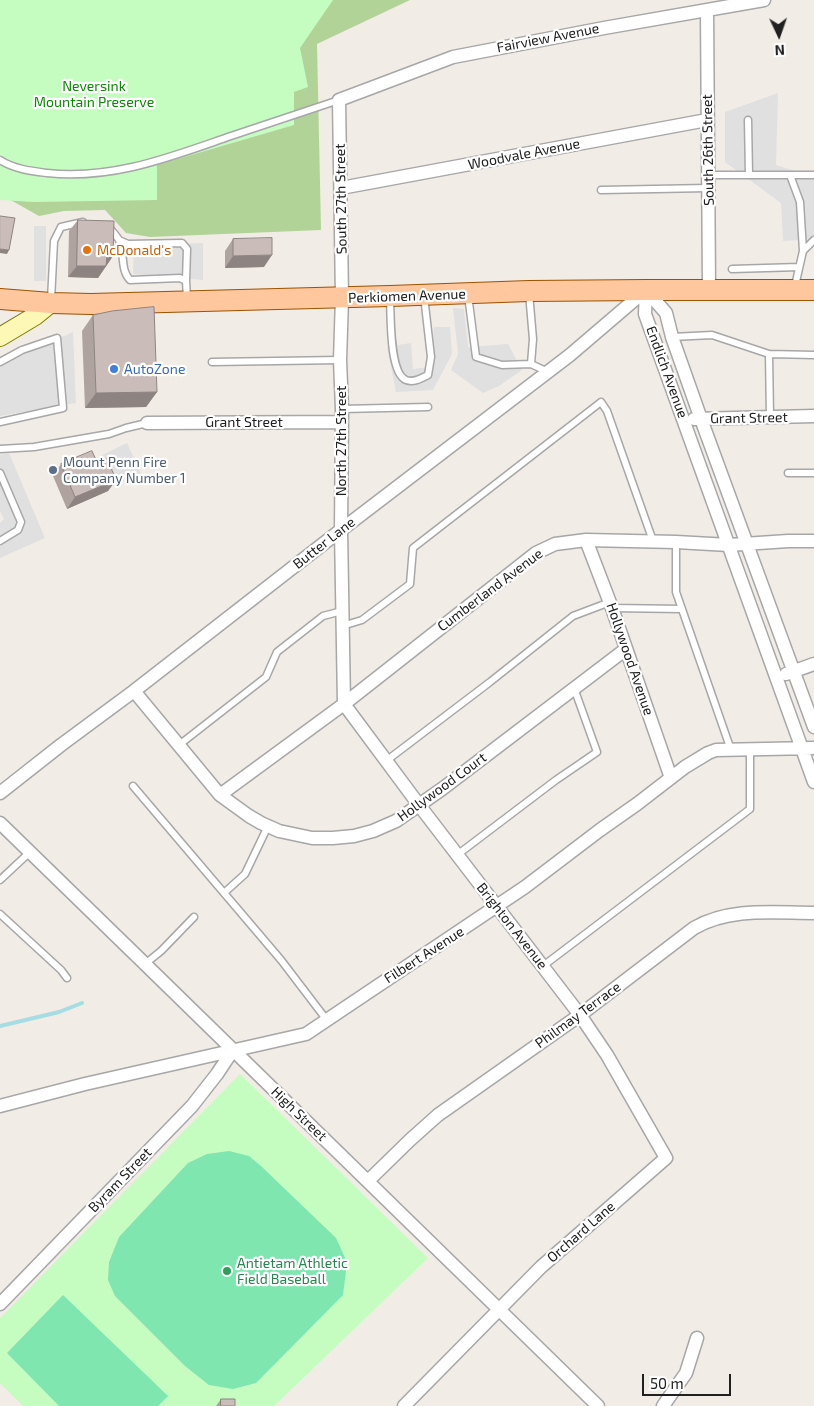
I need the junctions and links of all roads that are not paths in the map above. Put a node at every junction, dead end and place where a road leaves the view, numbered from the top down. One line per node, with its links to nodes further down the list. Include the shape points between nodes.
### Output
1 (764, 0): 2 (street, Fairview Avenue)
2 (707, 10): 3 (street, Fairview Avenue, via 453,56); 4 (street, South 26th Street)
3 (340, 100): 6 (lane, via 156,162 116,171 56,174 28,171); 11 (street, South 27th Street)
4 (707, 120): 7 (street, South 26th Street); 11 (street, Woodvale Avenue)
5 (748, 120): 8 (lane)
6 (0, 160)
7 (708, 175): 8 (lane); 12 (street, South 26th Street)
8 (749, 175): 10 (lane)
9 (814, 175): 10 (lane)
10 (790, 176): 16 (lane, via 800,202)
11 (341, 188): 28 (street, South 27th Street)
12 (708, 188): 13 (lane); 21 (street, South 26th Street)
13 (601, 190)
14 (119, 240): 19 (lane, via 125,275 130,280 180,278); 19 (lane, via 128,244 182,243 187,249); 31 (lane, via 106,224 86,222 61,227 54,241)
15 (814, 240): 16 (lane)
16 (804, 251): 17 (lane)
17 (800, 267): 18 (lane); 22 (lane)
18 (732, 269)
19 (186, 281): 30 (lane)
20 (646, 290): 21 (main road, Perkiomen Avenue); 24 (main road, Perkiomen Avenue); 33 (street, Endlich Avenue, via 666,313); 40 (street, Butter Lane); 46 (street, Endlich Avenue, via 645,314)
21 (709, 290): 22 (main road, Perkiomen Avenue)
22 (794, 290): 23 (main road, Perkiomen Avenue)
23 (814, 290)
24 (529, 291): 25 (main road, Perkiomen Avenue); 39 (lane, via 533,339)
25 (468, 293): 26 (main road, Perkiomen Avenue); 39 (lane, via 476,357 502,365)
26 (424, 295): 27 (main road, Perkiomen Avenue); 27 (lane, via 432,357 428,375 418,380 406,380 396,366 391,341)
27 (390, 296): 28 (main road, Perkiomen Avenue)
28 (342, 298): 30 (main road, Perkiomen Avenue); 36 (street, North 27th Street)
29 (0, 299): 31 (main road, Perkiomen Avenue)
30 (188, 302): 31 (main road, Perkiomen Avenue)
31 (51, 303): 32 (main road)
32 (0, 337)
33 (672, 337): 34 (lane, via 712,335); 45 (street, Endlich Avenue)
34 (770, 354): 35 (lane); 44 (lane)
35 (814, 355)
36 (340, 360): 38 (lane); 42 (street, North 27th Street)
37 (0, 362): 47 (lane, via 22,350 57,338 63,408)
38 (212, 362)
39 (530, 364): 40 (lane)
40 (548, 372): 53 (street, Butter Lane)
41 (428, 407): 42 (lane)
42 (342, 416): 48 (street, Grant Street); 53 (street, North 27th Street)
43 (814, 416): 44 (street, Grant Street)
44 (770, 417): 45 (street, Grant Street)
45 (701, 418): 46 (street, Grant Street); 59 (street, Endlich Avenue)
46 (684, 419): 60 (street, Endlich Avenue)
47 (0, 422)
48 (147, 423): 49 (lane, via 109,434 34,447)
49 (0, 449)
50 (0, 473): 55 (lane, via 21,522 18,530)
51 (788, 473): 52 (lane)
52 (814, 473)
53 (341, 530): 63 (street, North 27th Street); 70 (street, Butter Lane)
54 (586, 540): 56 (street, Cumberland Avenue); 61 (street, Hollywood Avenue); 71 (street, Cumberland Avenue, via 555,544 536,553)
55 (0, 541)
56 (653, 541): 58 (street, Cumberland Avenue); 64 (lane, via 601,402 413,548 410,584 362,620)
57 (814, 541): 59 (street, Cumberland Avenue)
58 (676, 542): 60 (street, Cumberland Avenue); 62 (lane, via 676,592)
59 (747, 544): 60 (street, Cumberland Avenue); 67 (street, Endlich Avenue)
60 (729, 545): 68 (street, Endlich Avenue)
61 (611, 605): 62 (lane); 65 (street, Hollywood Avenue); 77 (lane, via 573,616)
62 (682, 609): 76 (lane)
63 (342, 610): 64 (street, North 27th Street); 73 (lane, via 323,616 277,652 266,677)
64 (342, 626): 71 (street, North 27th Street)
65 (626, 649): 69 (street, Hollywood Court); 78 (street, Hollywood Avenue)
66 (814, 664): 67 (street)
67 (794, 671): 68 (street); 72 (street, Endlich Avenue)
68 (777, 677): 74 (street, Endlich Avenue)
69 (574, 688): 83 (street, Hollywood Court); 87 (lane, via 597,752)
70 (134, 691): 73 (street, Hollywood Court); 81 (street, Butter Lane)
71 (344, 704): 77 (street, Brighton Avenue); 82 (street, Cumberland Avenue)
72 (814, 726)
73 (179, 745): 82 (street, Hollywood Court)
74 (808, 748): 75 (street, Filbert Avenue); 79 (street, Endlich Avenue)
75 (750, 749): 76 (street, Filbert Avenue); 95 (lane, via 750,809)
76 (731, 750): 78 (street, Filbert Avenue, via 708,753)
77 (386, 761): 83 (street, Brighton Avenue)
78 (672, 778): 90 (street, Filbert Avenue)
79 (814, 782)
80 (133, 786): 89 (lane)
81 (0, 793)
82 (220, 795): 85 (street, Hollywood Court)
83 (419, 805): 85 (street, Hollywood Court, via 383,828 354,836 312,838); 87 (street, Brighton Avenue)
84 (0, 824): 86 (street, High Street)
85 (268, 826): 89 (lane, via 244,874)
86 (30, 852): 88 (lane); 94 (street, High Street)
87 (457, 855): 90 (street, Brighton Avenue)
88 (0, 880)
89 (224, 893): 98 (lane)
90 (497, 906): 95 (street, Brighton Avenue); 98 (street, Filbert Avenue)
91 (814, 913): 97 (street, Philmay Terrace, via 744,913 715,918 694,928)
92 (0, 914): 96 (lane)
93 (194, 917): 94 (lane)
94 (146, 964): 99 (street, High Street)
95 (543, 966): 97 (street, Brighton Avenue)
96 (67, 978)
97 (580, 1014): 101 (street, Brighton Avenue, via 607,1054); 102 (street, Philmay Terrace, via 438,1115)
98 (326, 1019): 99 (street, Filbert Avenue, via 306,1034)
99 (233, 1050): 100 (street, Filbert Avenue); 102 (street, High Street); 103 (street, Byram Street, via 192,1106)
100 (0, 1106)
101 (666, 1158): 104 (street, Orchard Lane, via 540,1267)
102 (368, 1181): 104 (street, High Street)
103 (0, 1304)
104 (499, 1309): 106 (street, Orchard Lane); 107 (street, High Street)
105 (697, 1338): 108 (street, via 686,1373)
106 (404, 1406)
107 (598, 1406)
108 (663, 1406)

